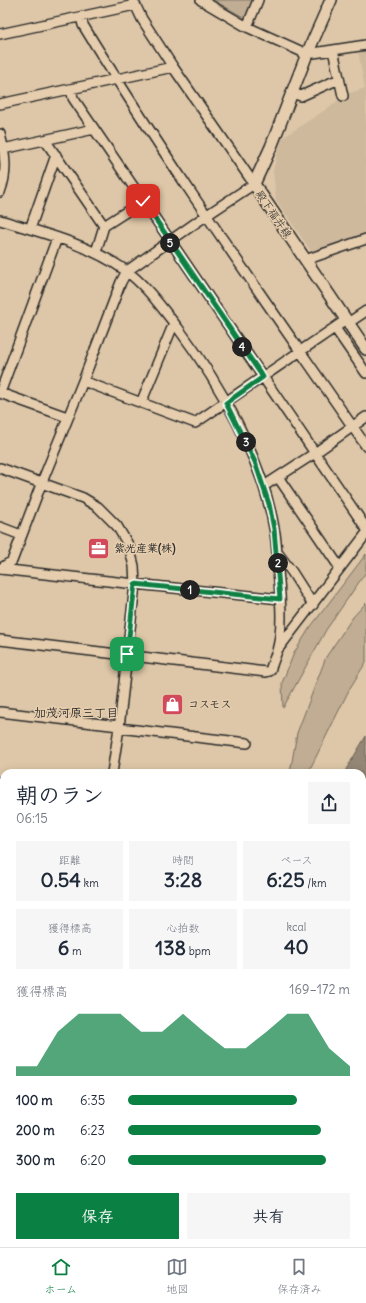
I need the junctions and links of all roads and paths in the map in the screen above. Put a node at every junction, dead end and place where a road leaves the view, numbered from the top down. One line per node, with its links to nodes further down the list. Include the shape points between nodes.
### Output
1 (201, 0): 6 (street)
2 (258, 0): 6 (street)
3 (333, 1): 10 (main road, 殿下福井線)
4 (134, 3): 5 (street); 11 (street)
5 (81, 17): 7 (street); 13 (street, via 83,25)
6 (247, 27): 10 (street)
7 (0, 34)
8 (366, 45): 9 (street)
9 (333, 50): 10 (street); 12 (street)
10 (307, 54): 15 (main road, 殿下福井線)
11 (173, 67): 13 (street); 23 (street)
12 (339, 79): 15 (street, via 301,96); 16 (street)
13 (116, 80): 14 (street); 26 (street)
14 (71, 89): 17 (street); 18 (street, via 73,98)
15 (292, 93): 23 (main road, 殿下福井線)
16 (343, 96)
17 (0, 104)
18 (94, 129): 20 (street); 25 (street)
19 (0, 134): 21 (street)
20 (45, 140): 21 (street); 22 (street)
21 (3, 149): 24 (street, via 5,174)
22 (56, 155): 28 (street); 29 (street)
23 (254, 184): 26 (street); 34 (main road, 殿下福井線)
24 (0, 192)
25 (143, 201): 28 (street); 32 (street)
26 (207, 215): 32 (street); 41 (street)
27 (0, 220): 29 (street)
28 (104, 226): 33 (street)
29 (30, 229): 30 (street)
30 (57, 238): 33 (street); 45 (street)
31 (366, 239): 34 (street)
32 (169, 241): 35 (street); 43 (street)
33 (96, 252): 35 (street)
34 (305, 260): 37 (main road, 殿下福井線)
35 (127, 271): 38 (street); 44 (street)
36 (366, 311): 37 (street)
37 (347, 322): 39 (street); 40 (main road, 殿下福井線)
38 (174, 323): 46 (street); 47 (street)
39 (335, 328): 41 (street); 42 (street)
40 (366, 349)
41 (301, 351): 43 (street); 50 (street)
42 (366, 373)
43 (263, 377): 47 (street); 52 (street)
44 (83, 381): 46 (street); 48 (street)
45 (0, 393): 48 (street)
46 (141, 403): 47 (street, via 195,423)
47 (226, 403): 56 (street)
48 (67, 417): 55 (street)
49 (366, 417): 50 (street)
50 (352, 426): 51 (street); 52 (street)
51 (366, 446)
52 (315, 453): 54 (street); 58 (street)
53 (0, 468): 55 (street)
54 (278, 477): 56 (street); 62 (street)
55 (42, 482): 60 (street); 64 (street, via 94,504 111,520 125,538 132,553)
56 (264, 486): 61 (street)
57 (0, 527): 60 (street)
58 (366, 528)
59 (366, 534): 62 (street)
60 (21, 535): 63 (street, via 12,561)
61 (277, 552): 65 (street); 66 (street)
62 (340, 568): 66 (street)
63 (0, 569): 64 (street)
64 (135, 584): 65 (street); 69 (street)
65 (280, 599): 68 (street)
66 (313, 605): 68 (street)
67 (0, 640): 69 (street)
68 (277, 650): 69 (street, via 270,671 266,672)
69 (127, 654): 71 (street)
70 (0, 712): 71 (street)
71 (119, 727): 72 (street); 73 (street)
72 (247, 743)
73 (113, 769)

